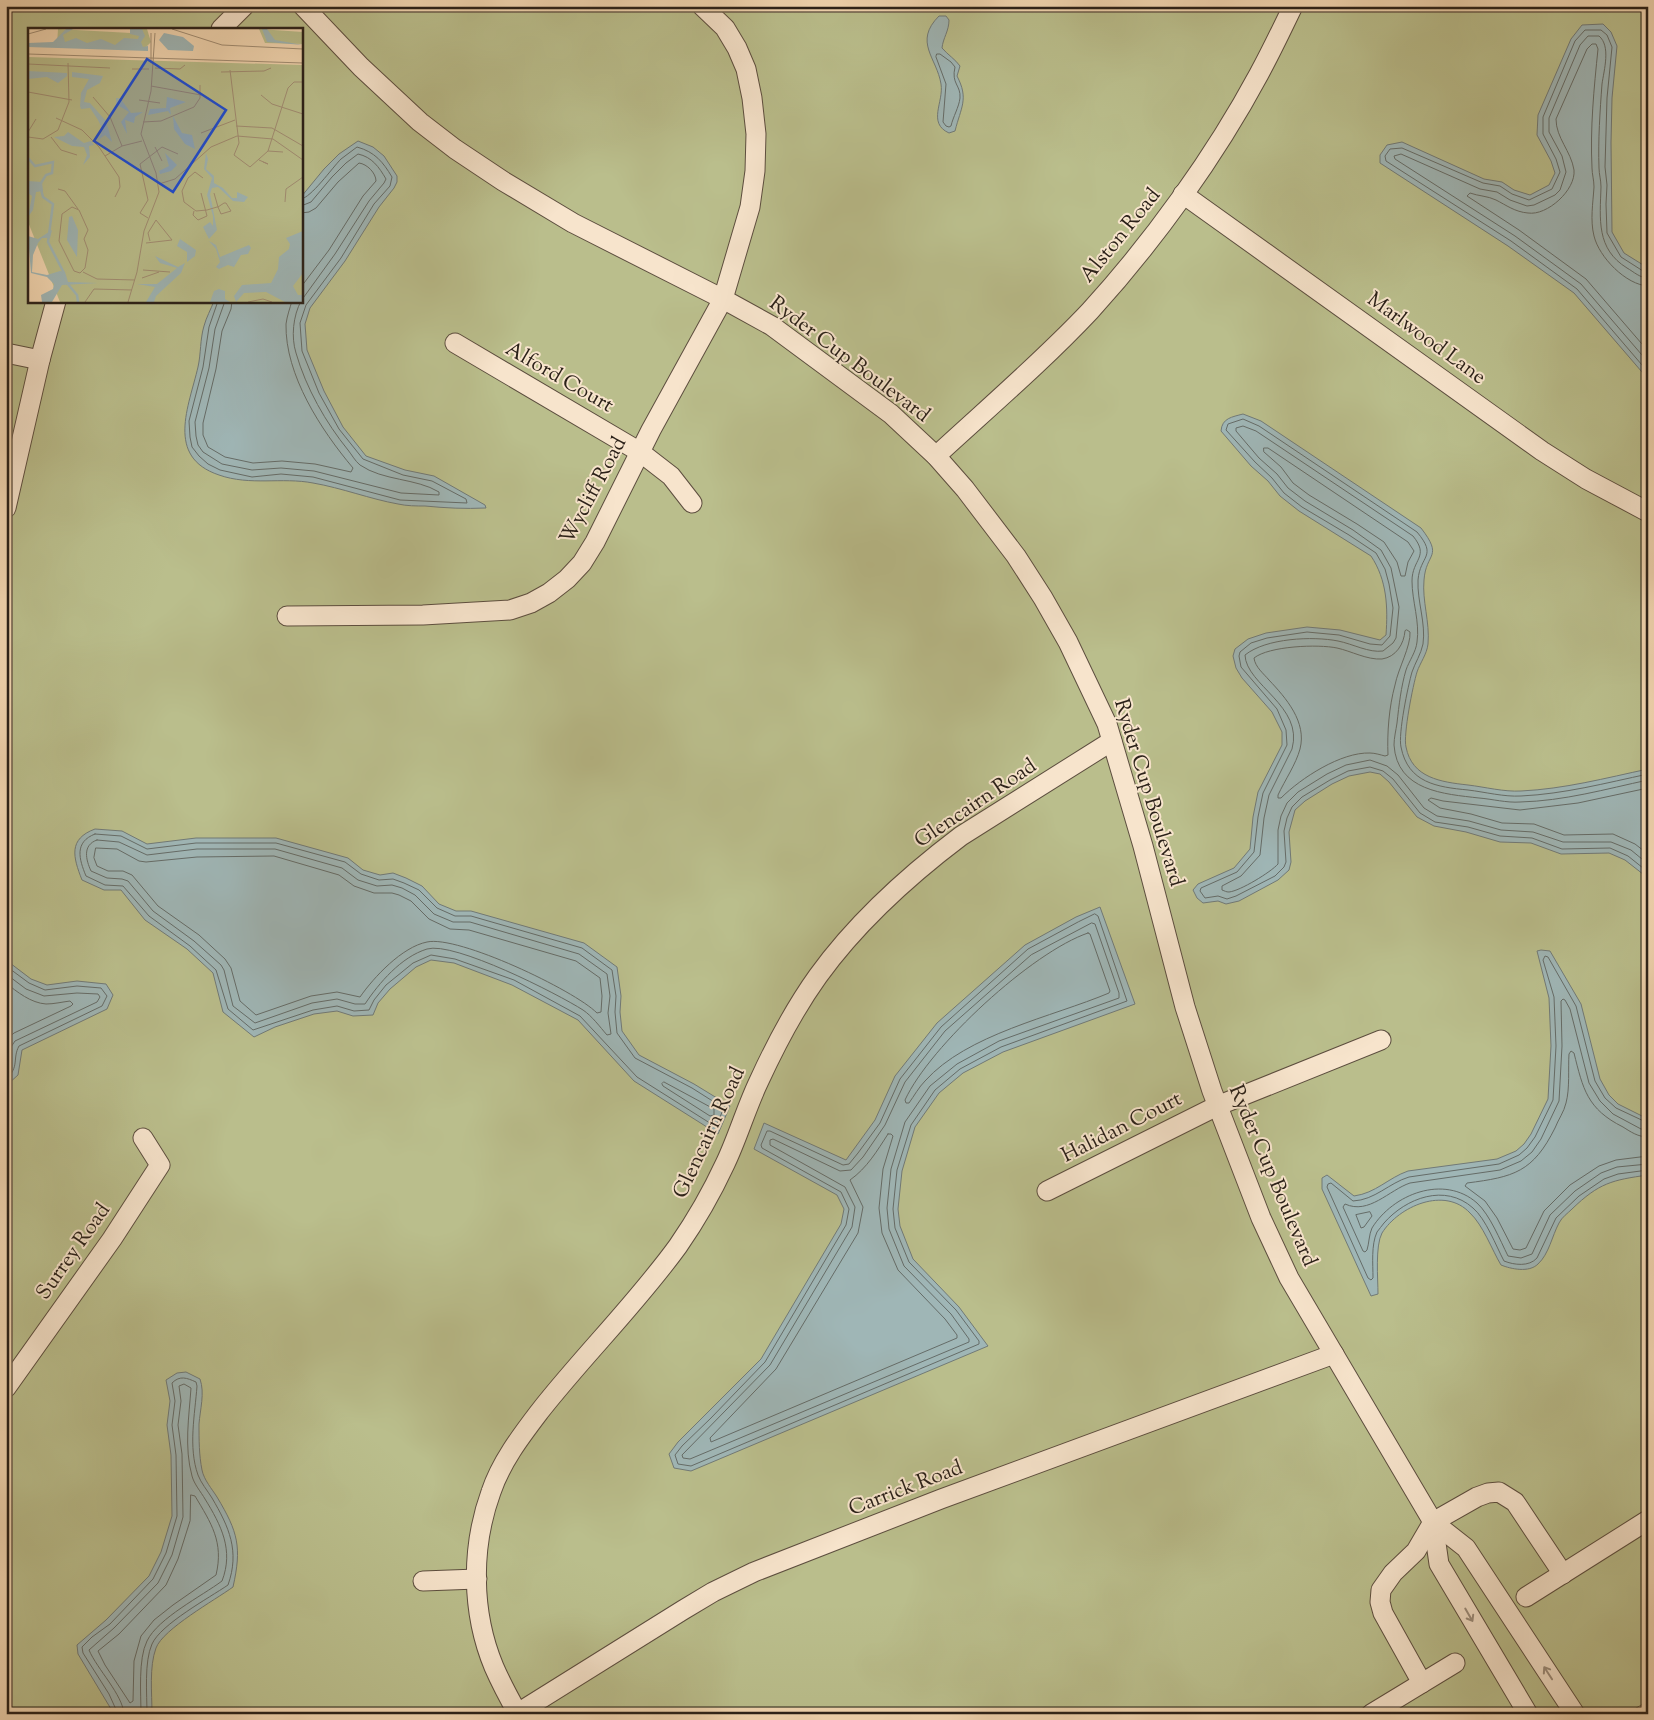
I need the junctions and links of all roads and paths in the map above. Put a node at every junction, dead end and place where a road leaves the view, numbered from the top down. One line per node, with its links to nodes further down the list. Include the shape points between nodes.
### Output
1 (244, 6): 5 (street)
2 (303, 6): 7 (street, Ryder Cup Boulevard, via 387,92 463,154 573,223)
3 (702, 6): 7 (street, Wycliff Road, via 724,28 746,69 756,134 750,208)
4 (1293, 6): 6 (street, Alston Road, via 1230,124)
5 (222, 28)
6 (1183, 194): 13 (street, Alston Road, via 1127,268 1089,311); 16 (street, Marlwood Lane, via 1542,450 1586,480)
7 (723, 299): 12 (street, Wycliff Road); 13 (street, Ryder Cup Boulevard, via 772,326 891,414)
8 (56, 302): 11 (street)
9 (455, 343): 12 (street, Alford Court)
10 (6, 353): 11 (street)
11 (40, 360): 15 (street)
12 (640, 452): 14 (street, Alford Court, via 671,476); 17 (street, Wycliff Road, via 582,563 567,579 531,603 510,610 433,615)
13 (936, 456): 18 (street, Ryder Cup Boulevard, via 1016,556 1044,598 1107,724)
14 (692, 503)
15 (6, 508)
16 (1648, 512)
17 (287, 616)
18 (1112, 741): 20 (street, Ryder Cup Boulevard, via 1144,846 1185,1007); 30 (street, Glencairn Road, via 940,851 894,891 818,975 777,1042 726,1163 680,1244 554,1394 500,1471 490,1493 481,1530)
19 (1381, 1040): 20 (street, Halidan Court)
20 (1218, 1106): 22 (street, Halidan Court); 23 (street, Ryder Cup Boulevard, via 1261,1218 1289,1278)
21 (143, 1138): 24 (street, Surrey Road, via 160,1165 112,1239)
22 (1047, 1191)
23 (1334, 1354): 26 (street, Ryder Cup Boulevard); 37 (street, Carrick Road, via 941,1499 754,1572 706,1597)
24 (6, 1388)
25 (1648, 1520): 29 (street)
26 (1433, 1522): 27 (street, Ryder Cup Boulevard); 29 (street, via 1477,1497 1500,1492 1515,1502); 32 (street, Ryder Cup Boulevard, via 1439,1564); 36 (street, via 1416,1551 1381,1590 1380,1602)
27 (1450, 1535): 28 (street, Ryder Cup Boulevard, via 1466,1548); 34 (street, Ryder Cup Boulevard, via 1471,1538 1512,1601)
28 (1481, 1571): 32 (street); 34 (street, Ryder Cup Boulevard)
29 (1563, 1574): 33 (street)
30 (477, 1579): 31 (street); 37 (street, Glencairn Road, via 482,1630 492,1664)
31 (423, 1581)
32 (1453, 1587): 39 (street, Ryder Cup Boulevard, one-way to 39)
33 (1526, 1597)
34 (1520, 1630): 40 (street, Ryder Cup Boulevard, one-way to 34)
35 (1455, 1662): 36 (street)
36 (1422, 1683): 38 (street)
37 (518, 1714)
38 (1371, 1714)
39 (1528, 1714)
40 (1574, 1714)

